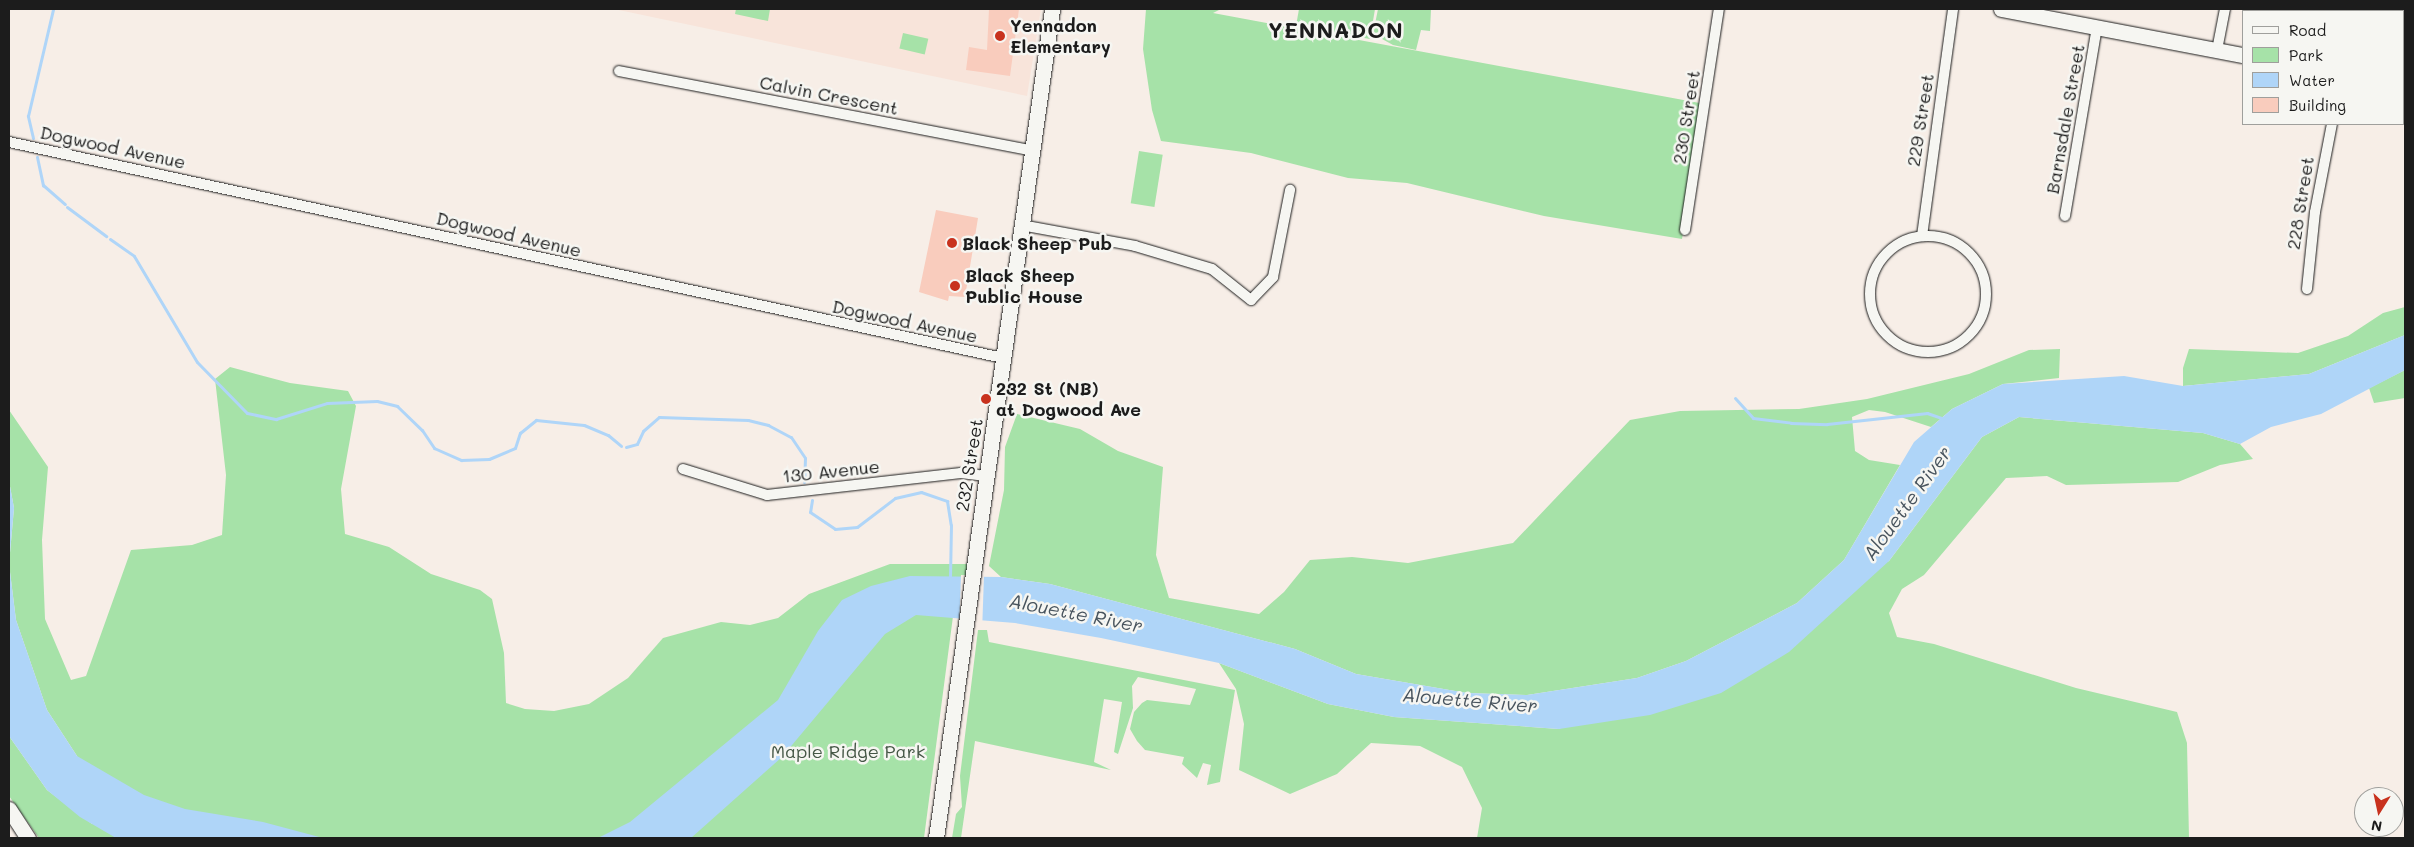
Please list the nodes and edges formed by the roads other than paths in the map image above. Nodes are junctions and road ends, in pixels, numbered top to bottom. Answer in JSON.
{"nodes":[{"id":1,"x":1052,"y":9,"type":"edge"},
{"id":2,"x":1719,"y":9,"type":"edge"},
{"id":3,"x":1953,"y":9,"type":"edge"},
{"id":4,"x":2001,"y":9,"type":"edge"},
{"id":5,"x":2225,"y":9,"type":"edge"},
{"id":6,"x":2097,"y":28,"type":"junction"},
{"id":7,"x":2217,"y":50,"type":"junction"},
{"id":8,"x":2242,"y":55,"type":"edge"},
{"id":9,"x":619,"y":71,"type":"dead end"},
{"id":10,"x":2332,"y":125,"type":"edge"},
{"id":11,"x":9,"y":142,"type":"edge"},
{"id":12,"x":1033,"y":151,"type":"junction"},
{"id":13,"x":1290,"y":190,"type":"dead end"},
{"id":14,"x":2065,"y":216,"type":"dead end"},
{"id":15,"x":1021,"y":225,"type":"junction"},
{"id":16,"x":1686,"y":230,"type":"dead end"},
{"id":17,"x":1922,"y":236,"type":"junction"},
{"id":18,"x":2307,"y":289,"type":"dead end"},
{"id":19,"x":1003,"y":358,"type":"junction"},
{"id":20,"x":683,"y":469,"type":"dead end"},
{"id":21,"x":986,"y":476,"type":"junction"},
{"id":22,"x":9,"y":809,"type":"edge"},
{"id":23,"x":28,"y":838,"type":"edge"},
{"id":24,"x":936,"y":838,"type":"edge"}],
"edges":[{"from":1,"to":12,"type":"main road","name":"232 Street"},
{"from":2,"to":16,"type":"street","name":"230 Street"},
{"from":3,"to":17,"type":"street","name":"229 Street"},
{"from":4,"to":6,"type":"main road"},
{"from":5,"to":7,"type":"street"},
{"from":6,"to":7,"type":"main road"},
{"from":6,"to":14,"type":"street","name":"Barnsdale Street"},
{"from":7,"to":8,"type":"main road"},
{"from":9,"to":12,"type":"street","name":"Calvin Crescent"},
{"from":10,"to":18,"type":"street","name":"228 Street"},
{"from":11,"to":19,"type":"street","name":"Dogwood Avenue"},
{"from":12,"to":15,"type":"main road","name":"232 Street"},
{"from":13,"to":15,"type":"street"},
{"from":15,"to":19,"type":"main road","name":"232 Street"},
{"from":17,"to":17,"type":"street"},
{"from":19,"to":21,"type":"main road","name":"232 Street"},
{"from":20,"to":21,"type":"street","name":"130 Avenue"},
{"from":21,"to":24,"type":"main road","name":"232 Street"},
{"from":22,"to":23,"type":"main road"}]}
